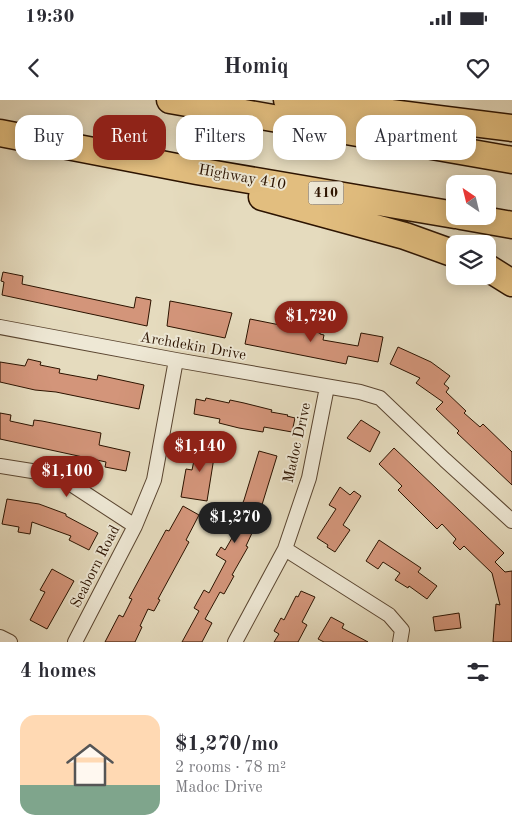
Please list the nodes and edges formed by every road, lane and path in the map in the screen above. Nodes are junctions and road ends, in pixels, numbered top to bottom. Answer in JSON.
{"nodes":[{"id":1,"x":170,"y":100,"type":"edge"},
{"id":2,"x":287,"y":100,"type":"edge"},
{"id":3,"x":512,"y":128,"type":"edge"},
{"id":4,"x":0,"y":133,"type":"edge"},
{"id":5,"x":512,"y":160,"type":"edge"},
{"id":6,"x":197,"y":171,"type":"junction"},
{"id":7,"x":446,"y":213,"type":"edge"},
{"id":8,"x":496,"y":222,"type":"edge"},
{"id":9,"x":512,"y":225,"type":"edge"},
{"id":10,"x":446,"y":251,"type":"edge"},
{"id":11,"x":496,"y":273,"type":"edge"},
{"id":12,"x":512,"y":283,"type":"edge"},
{"id":13,"x":0,"y":327,"type":"edge"},
{"id":14,"x":176,"y":360,"type":"junction"},
{"id":15,"x":327,"y":387,"type":"junction"},
{"id":16,"x":0,"y":466,"type":"edge"},
{"id":17,"x":512,"y":521,"type":"edge"},
{"id":18,"x":135,"y":526,"type":"junction"},
{"id":19,"x":285,"y":549,"type":"junction"},
{"id":20,"x":0,"y":637,"type":"edge"},
{"id":21,"x":10,"y":642,"type":"edge"},
{"id":22,"x":75,"y":642,"type":"edge"},
{"id":23,"x":235,"y":642,"type":"edge"},
{"id":24,"x":400,"y":642,"type":"edge"}],
"edges":[{"from":1,"to":5,"type":"highway"},
{"from":2,"to":3,"type":"highway"},
{"from":4,"to":6,"type":"highway","name":"Highway 410","number":"410"},
{"from":6,"to":7,"type":"highway","name":"Highway 410","number":"410"},
{"from":6,"to":10,"type":"highway"},
{"from":8,"to":9,"type":"highway"},
{"from":11,"to":12,"type":"highway"},
{"from":13,"to":14,"type":"street","name":"Archdekin Drive"},
{"from":14,"to":15,"type":"street","name":"Archdekin Drive"},
{"from":14,"to":18,"type":"street","name":"Seaborn Road"},
{"from":15,"to":17,"type":"street","name":"Archdekin Drive"},
{"from":15,"to":19,"type":"street","name":"Madoc Drive"},
{"from":16,"to":18,"type":"street"},
{"from":18,"to":22,"type":"street","name":"Seaborn Road"},
{"from":19,"to":23,"type":"street","name":"Madoc Drive"},
{"from":19,"to":24,"type":"street"},
{"from":20,"to":21,"type":"street"}]}
